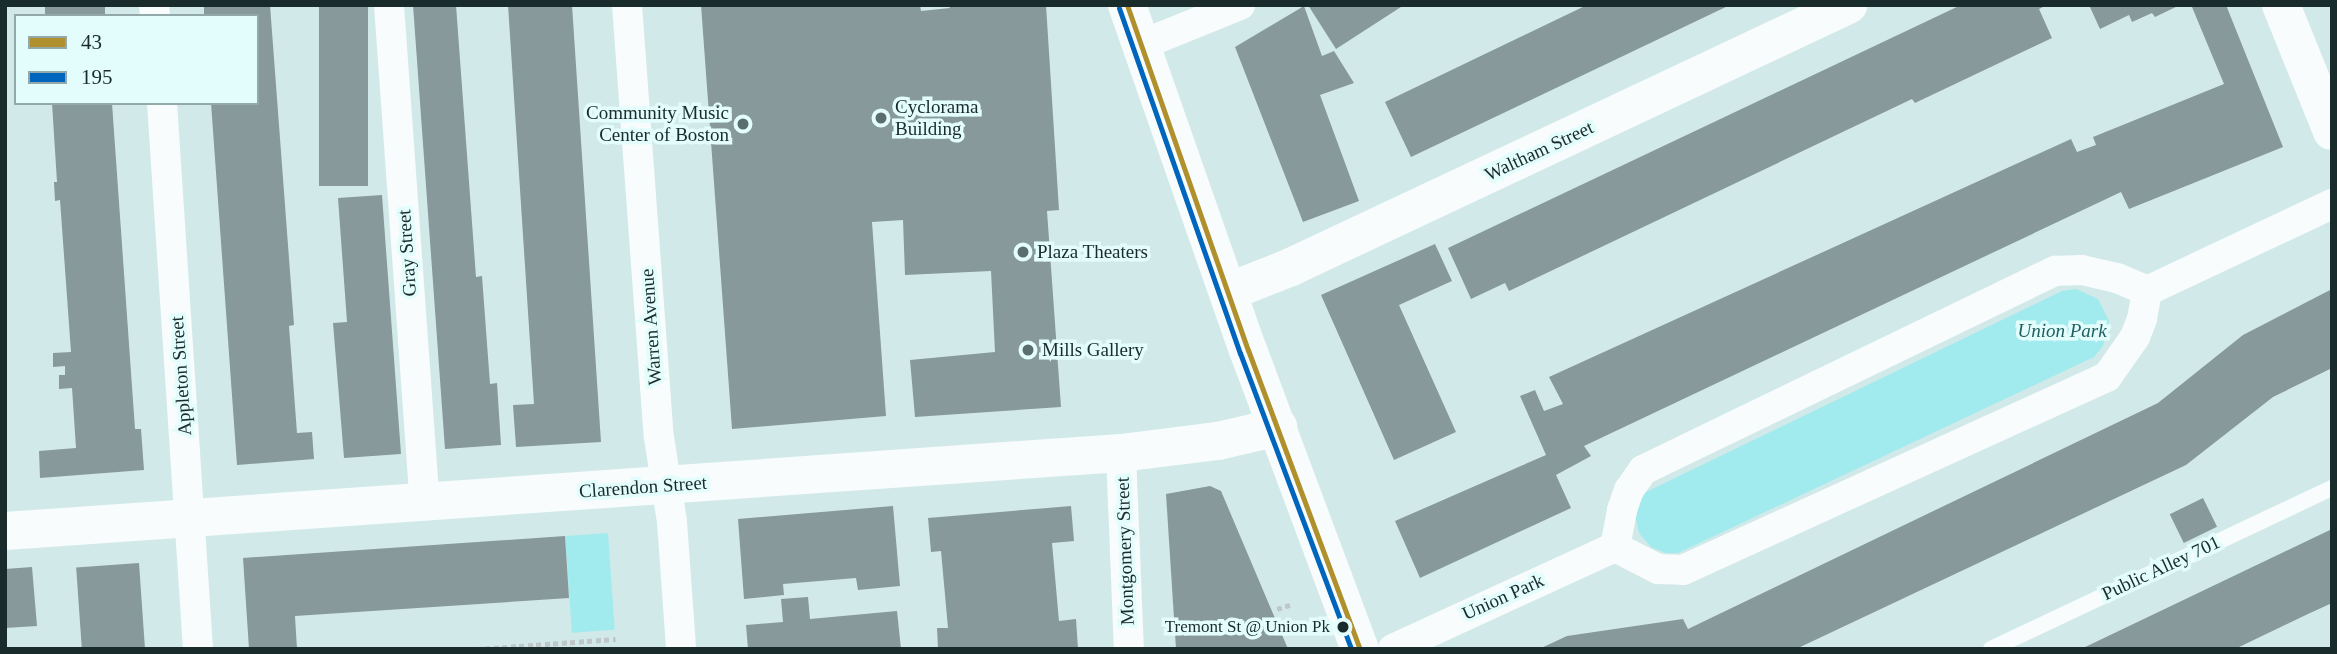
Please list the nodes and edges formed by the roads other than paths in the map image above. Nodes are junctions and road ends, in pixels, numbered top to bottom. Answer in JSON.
{"nodes":[{"id":1,"x":389,"y":5,"type":"edge"},
{"id":2,"x":627,"y":5,"type":"edge"},
{"id":3,"x":1127,"y":5,"type":"edge"},
{"id":4,"x":1240,"y":5,"type":"edge"},
{"id":5,"x":1847,"y":5,"type":"edge"},
{"id":6,"x":2281,"y":5,"type":"edge"},
{"id":7,"x":1141,"y":45,"type":"junction"},
{"id":8,"x":162,"y":105,"type":"edge"},
{"id":9,"x":2332,"y":131,"type":"edge"},
{"id":10,"x":2332,"y":204,"type":"edge"},
{"id":11,"x":2147,"y":291,"type":"junction"},
{"id":12,"x":1228,"y":292,"type":"junction"},
{"id":13,"x":1278,"y":427,"type":"junction"},
{"id":14,"x":1121,"y":453,"type":"junction"},
{"id":15,"x":666,"y":485,"type":"junction"},
{"id":16,"x":2332,"y":488,"type":"edge"},
{"id":17,"x":425,"y":502,"type":"junction"},
{"id":18,"x":191,"y":517,"type":"junction"},
{"id":19,"x":5,"y":531,"type":"edge"},
{"id":20,"x":1615,"y":547,"type":"junction"},
{"id":21,"x":198,"y":649,"type":"edge"},
{"id":22,"x":681,"y":649,"type":"edge"},
{"id":23,"x":1129,"y":649,"type":"edge"},
{"id":24,"x":1360,"y":649,"type":"edge"},
{"id":25,"x":1393,"y":649,"type":"edge"},
{"id":26,"x":1991,"y":649,"type":"edge"}],
"edges":[{"from":1,"to":17,"type":"street","name":"Gray Street"},
{"from":2,"to":15,"type":"street","name":"Warren Avenue"},
{"from":3,"to":7,"type":"main road"},
{"from":4,"to":7,"type":"street"},
{"from":5,"to":12,"type":"main road","name":"Waltham Street"},
{"from":6,"to":9,"type":"main road"},
{"from":7,"to":12,"type":"main road"},
{"from":8,"to":18,"type":"street","name":"Appleton Street"},
{"from":10,"to":11,"type":"street"},
{"from":11,"to":20,"type":"street"},
{"from":11,"to":20,"type":"street"},
{"from":12,"to":13,"type":"main road"},
{"from":13,"to":14,"type":"main road","name":"Clarendon Street"},
{"from":13,"to":24,"type":"main road"},
{"from":14,"to":15,"type":"main road","name":"Clarendon Street"},
{"from":14,"to":23,"type":"street","name":"Montgomery Street"},
{"from":15,"to":17,"type":"main road","name":"Clarendon Street"},
{"from":15,"to":22,"type":"street","name":"Warren Avenue"},
{"from":16,"to":26,"type":"lane","name":"Public Alley 701"},
{"from":17,"to":18,"type":"main road","name":"Clarendon Street"},
{"from":18,"to":19,"type":"main road","name":"Clarendon Street"},
{"from":18,"to":21,"type":"street","name":"Appleton Street"},
{"from":20,"to":25,"type":"street","name":"Union Park"}]}
